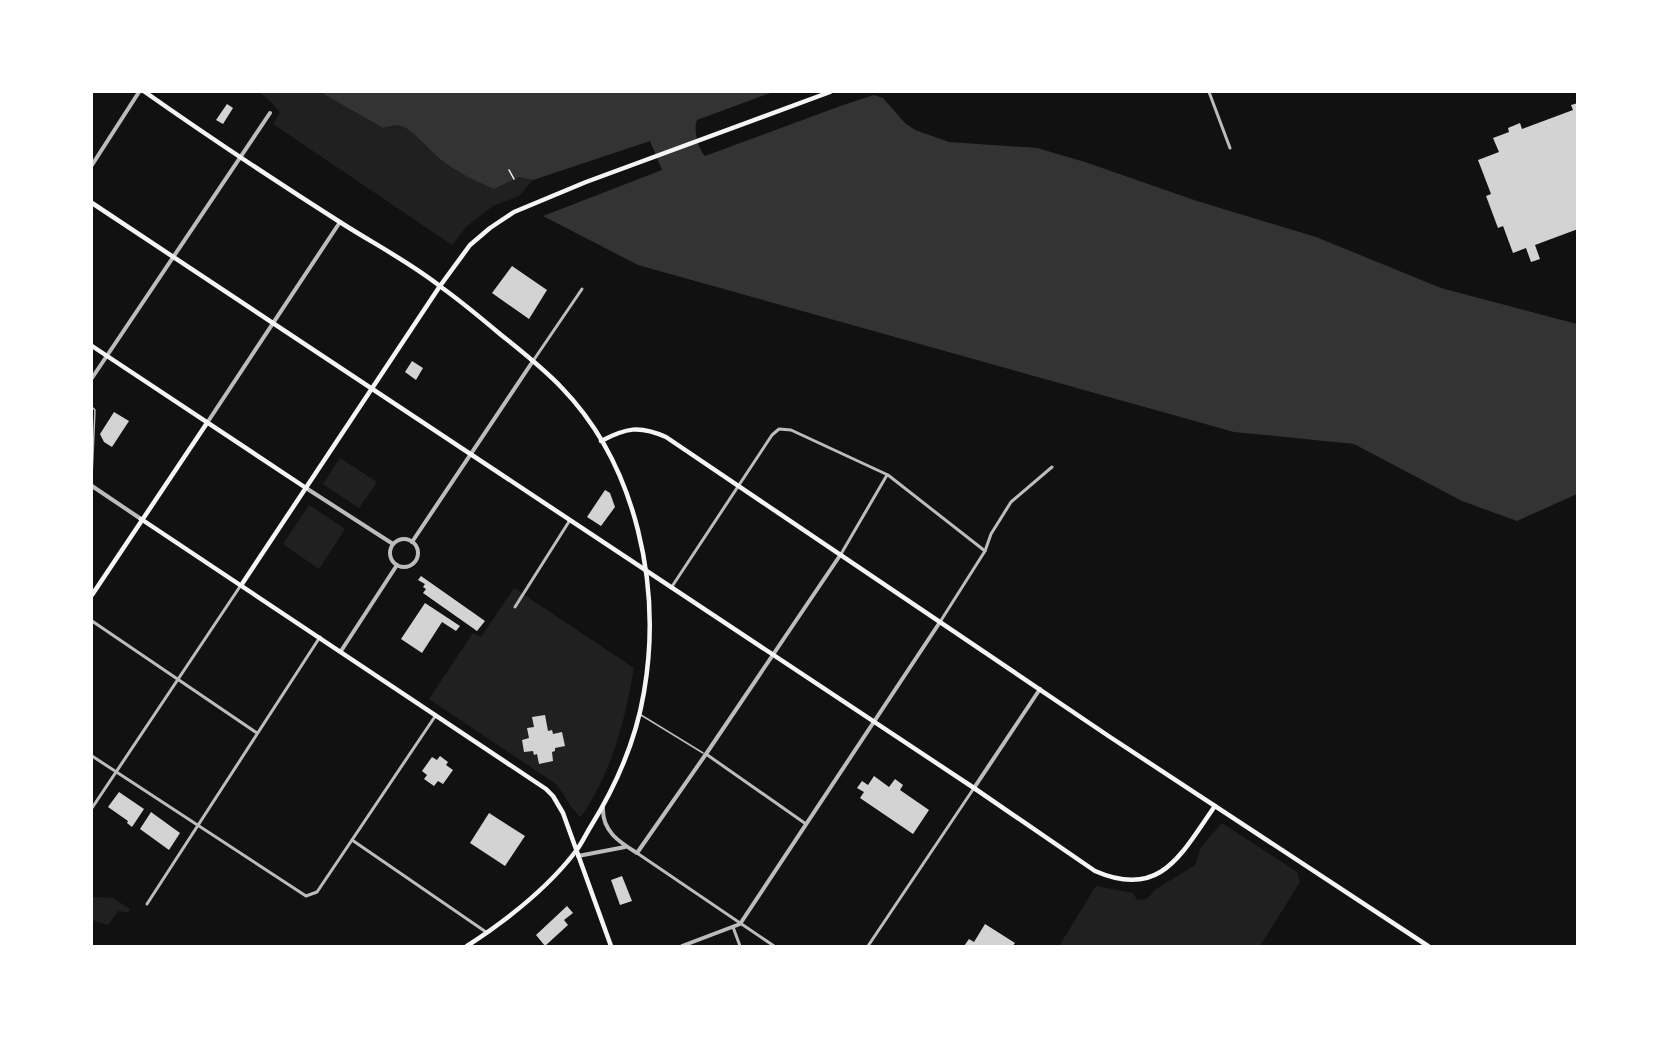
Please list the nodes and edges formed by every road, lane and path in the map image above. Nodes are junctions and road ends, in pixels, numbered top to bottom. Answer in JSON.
{"nodes":[{"id":1,"x":139,"y":92,"type":"edge"},
{"id":2,"x":145,"y":92,"type":"edge"},
{"id":3,"x":830,"y":92,"type":"edge"},
{"id":4,"x":1209,"y":92,"type":"edge"},
{"id":5,"x":270,"y":113,"type":"dead end"},
{"id":6,"x":1230,"y":148,"type":"dead end"},
{"id":7,"x":241,"y":156,"type":"junction"},
{"id":8,"x":92,"y":165,"type":"edge"},
{"id":9,"x":509,"y":170,"type":"dead end"},
{"id":10,"x":514,"y":179,"type":"dead end"},
{"id":11,"x":92,"y":203,"type":"edge"},
{"id":12,"x":340,"y":222,"type":"junction"},
{"id":13,"x":173,"y":256,"type":"junction"},
{"id":14,"x":440,"y":286,"type":"junction"},
{"id":15,"x":582,"y":289,"type":"dead end"},
{"id":16,"x":273,"y":322,"type":"junction"},
{"id":17,"x":92,"y":346,"type":"edge"},
{"id":18,"x":106,"y":356,"type":"junction"},
{"id":19,"x":533,"y":361,"type":"junction"},
{"id":20,"x":92,"y":378,"type":"edge"},
{"id":21,"x":372,"y":389,"type":"junction"},
{"id":22,"x":92,"y":406,"type":"edge"},
{"id":23,"x":207,"y":423,"type":"junction"},
{"id":24,"x":601,"y":441,"type":"junction"},
{"id":25,"x":471,"y":455,"type":"junction"},
{"id":26,"x":1052,"y":467,"type":"dead end"},
{"id":27,"x":888,"y":475,"type":"junction"},
{"id":28,"x":92,"y":477,"type":"edge"},
{"id":29,"x":92,"y":486,"type":"edge"},
{"id":30,"x":738,"y":487,"type":"junction"},
{"id":31,"x":306,"y":488,"type":"junction"},
{"id":32,"x":141,"y":519,"type":"junction"},
{"id":33,"x":570,"y":520,"type":"junction"},
{"id":34,"x":412,"y":542,"type":"junction"},
{"id":35,"x":393,"y":544,"type":"junction"},
{"id":36,"x":985,"y":551,"type":"junction"},
{"id":37,"x":841,"y":554,"type":"junction"},
{"id":38,"x":397,"y":565,"type":"junction"},
{"id":39,"x":646,"y":571,"type":"junction"},
{"id":40,"x":242,"y":584,"type":"junction"},
{"id":41,"x":671,"y":588,"type":"junction"},
{"id":42,"x":92,"y":595,"type":"edge"},
{"id":43,"x":515,"y":607,"type":"dead end"},
{"id":44,"x":92,"y":621,"type":"edge"},
{"id":45,"x":940,"y":622,"type":"junction"},
{"id":46,"x":320,"y":637,"type":"junction"},
{"id":47,"x":341,"y":651,"type":"junction"},
{"id":48,"x":773,"y":655,"type":"junction"},
{"id":49,"x":178,"y":680,"type":"junction"},
{"id":50,"x":1041,"y":688,"type":"junction"},
{"id":51,"x":436,"y":715,"type":"junction"},
{"id":52,"x":640,"y":715,"type":"junction"},
{"id":53,"x":874,"y":723,"type":"junction"},
{"id":54,"x":256,"y":733,"type":"junction"},
{"id":55,"x":706,"y":754,"type":"junction"},
{"id":56,"x":92,"y":756,"type":"edge"},
{"id":57,"x":116,"y":772,"type":"junction"},
{"id":58,"x":974,"y":788,"type":"junction"},
{"id":59,"x":604,"y":805,"type":"junction"},
{"id":60,"x":1215,"y":806,"type":"junction"},
{"id":61,"x":92,"y":808,"type":"edge"},
{"id":62,"x":806,"y":824,"type":"junction"},
{"id":63,"x":197,"y":825,"type":"junction"},
{"id":64,"x":352,"y":840,"type":"junction"},
{"id":65,"x":626,"y":846,"type":"junction"},
{"id":66,"x":637,"y":853,"type":"junction"},
{"id":67,"x":577,"y":854,"type":"junction"},
{"id":68,"x":147,"y":904,"type":"dead end"},
{"id":69,"x":740,"y":924,"type":"junction"},
{"id":70,"x":733,"y":927,"type":"junction"},
{"id":71,"x":488,"y":933,"type":"junction"},
{"id":72,"x":467,"y":946,"type":"edge"},
{"id":73,"x":611,"y":946,"type":"edge"},
{"id":74,"x":682,"y":946,"type":"edge"},
{"id":75,"x":740,"y":946,"type":"edge"},
{"id":76,"x":774,"y":946,"type":"edge"},
{"id":77,"x":868,"y":946,"type":"edge"},
{"id":78,"x":1428,"y":946,"type":"edge"}],
"edges":[{"from":1,"to":8,"type":"street"},
{"from":2,"to":7,"type":"main road"},
{"from":3,"to":14,"type":"main road"},
{"from":4,"to":6,"type":"street"},
{"from":5,"to":7,"type":"street"},
{"from":7,"to":12,"type":"main road"},
{"from":7,"to":13,"type":"street"},
{"from":9,"to":10,"type":"path"},
{"from":11,"to":13,"type":"main road"},
{"from":12,"to":14,"type":"main road"},
{"from":12,"to":16,"type":"street"},
{"from":13,"to":16,"type":"main road"},
{"from":13,"to":18,"type":"street"},
{"from":14,"to":19,"type":"main road"},
{"from":14,"to":21,"type":"main road"},
{"from":15,"to":19,"type":"street"},
{"from":16,"to":21,"type":"main road"},
{"from":16,"to":23,"type":"street"},
{"from":17,"to":18,"type":"main road"},
{"from":18,"to":20,"type":"street"},
{"from":18,"to":23,"type":"main road"},
{"from":19,"to":24,"type":"main road"},
{"from":19,"to":25,"type":"street"},
{"from":21,"to":25,"type":"main road"},
{"from":21,"to":31,"type":"main road"},
{"from":22,"to":28,"type":"lane"},
{"from":23,"to":31,"type":"main road"},
{"from":23,"to":32,"type":"main road"},
{"from":24,"to":30,"type":"main road"},
{"from":24,"to":39,"type":"main road"},
{"from":25,"to":33,"type":"main road"},
{"from":25,"to":34,"type":"street"},
{"from":26,"to":36,"type":"street"},
{"from":27,"to":30,"type":"street"},
{"from":27,"to":36,"type":"street"},
{"from":27,"to":37,"type":"street"},
{"from":29,"to":32,"type":"street"},
{"from":30,"to":37,"type":"main road"},
{"from":30,"to":41,"type":"street"},
{"from":31,"to":35,"type":"street"},
{"from":31,"to":40,"type":"main road"},
{"from":32,"to":40,"type":"main road"},
{"from":32,"to":42,"type":"main road"},
{"from":33,"to":39,"type":"main road"},
{"from":33,"to":43,"type":"street"},
{"from":34,"to":35,"type":"street"},
{"from":34,"to":38,"type":"street"},
{"from":35,"to":38,"type":"street"},
{"from":36,"to":45,"type":"street"},
{"from":37,"to":45,"type":"main road"},
{"from":37,"to":48,"type":"street"},
{"from":38,"to":47,"type":"street"},
{"from":39,"to":41,"type":"main road"},
{"from":39,"to":52,"type":"main road"},
{"from":40,"to":46,"type":"main road"},
{"from":40,"to":49,"type":"street"},
{"from":41,"to":48,"type":"main road"},
{"from":44,"to":49,"type":"street"},
{"from":45,"to":50,"type":"main road"},
{"from":45,"to":53,"type":"street"},
{"from":46,"to":47,"type":"main road"},
{"from":46,"to":54,"type":"street"},
{"from":47,"to":51,"type":"main road"},
{"from":48,"to":53,"type":"main road"},
{"from":48,"to":55,"type":"street"},
{"from":49,"to":54,"type":"street"},
{"from":49,"to":57,"type":"street"},
{"from":50,"to":58,"type":"street"},
{"from":50,"to":60,"type":"main road"},
{"from":51,"to":64,"type":"street"},
{"from":51,"to":67,"type":"main road"},
{"from":52,"to":55,"type":"lane"},
{"from":52,"to":59,"type":"main road"},
{"from":53,"to":58,"type":"main road"},
{"from":53,"to":62,"type":"street"},
{"from":54,"to":63,"type":"street"},
{"from":55,"to":62,"type":"street"},
{"from":55,"to":66,"type":"street"},
{"from":56,"to":57,"type":"street"},
{"from":57,"to":61,"type":"street"},
{"from":57,"to":63,"type":"street"},
{"from":58,"to":60,"type":"main road"},
{"from":58,"to":77,"type":"street"},
{"from":59,"to":65,"type":"street"},
{"from":59,"to":67,"type":"main road"},
{"from":60,"to":78,"type":"main road"},
{"from":62,"to":69,"type":"street"},
{"from":63,"to":64,"type":"street"},
{"from":63,"to":68,"type":"street"},
{"from":64,"to":71,"type":"street"},
{"from":65,"to":66,"type":"street"},
{"from":65,"to":67,"type":"street"},
{"from":66,"to":69,"type":"street"},
{"from":67,"to":71,"type":"main road"},
{"from":67,"to":73,"type":"main road"},
{"from":69,"to":70,"type":"street"},
{"from":69,"to":76,"type":"street"},
{"from":70,"to":74,"type":"street"},
{"from":70,"to":75,"type":"street"},
{"from":71,"to":72,"type":"main road"}]}
